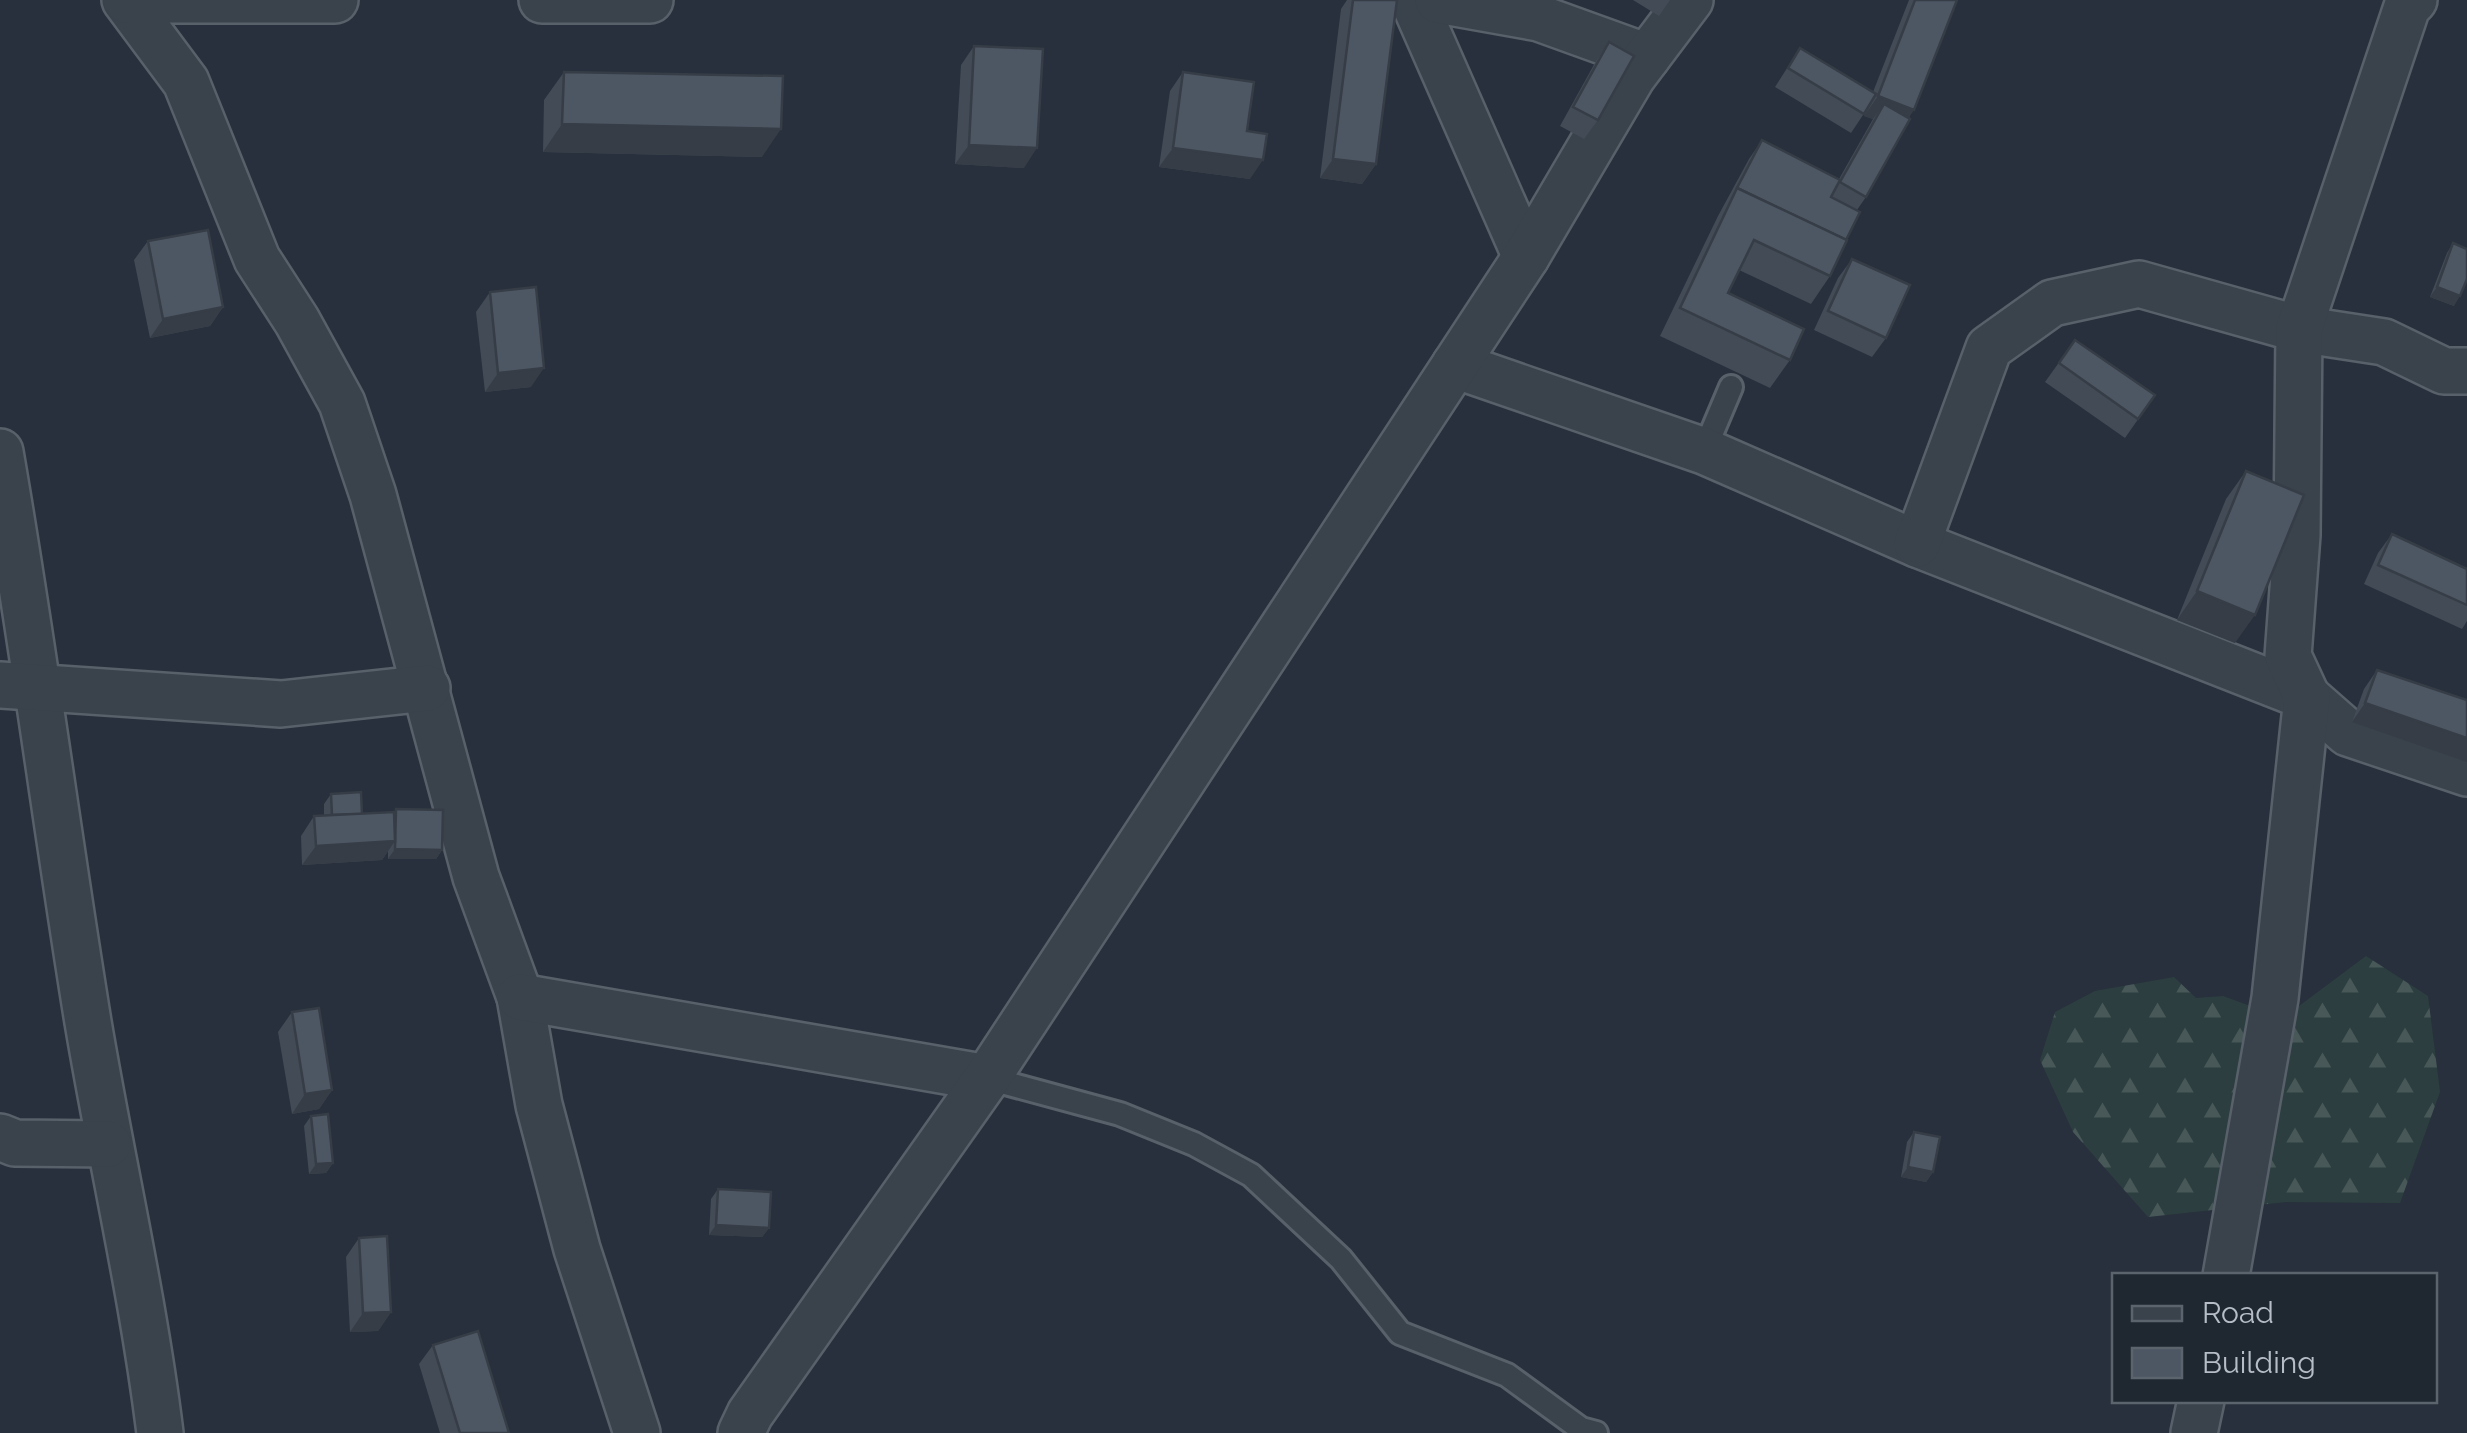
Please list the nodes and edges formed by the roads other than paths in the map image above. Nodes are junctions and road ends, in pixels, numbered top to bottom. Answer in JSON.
{"nodes":[{"id":1,"x":126,"y":0,"type":"edge"},
{"id":2,"x":335,"y":0,"type":"edge"},
{"id":3,"x":542,"y":0,"type":"edge"},
{"id":4,"x":650,"y":0,"type":"edge"},
{"id":5,"x":1413,"y":0,"type":"edge"},
{"id":6,"x":1438,"y":0,"type":"edge"},
{"id":7,"x":1690,"y":0,"type":"edge"},
{"id":8,"x":2414,"y":0,"type":"edge"},
{"id":9,"x":1539,"y":9,"type":"edge"},
{"id":10,"x":1647,"y":57,"type":"junction"},
{"id":11,"x":1526,"y":257,"type":"junction"},
{"id":12,"x":2299,"y":329,"type":"junction"},
{"id":13,"x":1455,"y":365,"type":"junction"},
{"id":14,"x":2467,"y":372,"type":"edge"},
{"id":15,"x":1731,"y":387,"type":"dead end"},
{"id":16,"x":1704,"y":451,"type":"junction"},
{"id":17,"x":0,"y":452,"type":"edge"},
{"id":18,"x":1916,"y":544,"type":"junction"},
{"id":19,"x":20,"y":688,"type":"edge"},
{"id":20,"x":427,"y":688,"type":"junction"},
{"id":21,"x":2307,"y":697,"type":"junction"},
{"id":22,"x":2467,"y":773,"type":"edge"},
{"id":23,"x":520,"y":997,"type":"junction"},
{"id":24,"x":987,"y":1078,"type":"junction"},
{"id":25,"x":0,"y":1138,"type":"edge"},
{"id":26,"x":108,"y":1144,"type":"junction"},
{"id":27,"x":2227,"y":1273,"type":"edge"},
{"id":28,"x":2199,"y":1403,"type":"edge"},
{"id":29,"x":160,"y":1433,"type":"edge"},
{"id":30,"x":637,"y":1433,"type":"edge"},
{"id":31,"x":741,"y":1433,"type":"edge"},
{"id":32,"x":1596,"y":1433,"type":"edge"},
{"id":33,"x":2194,"y":1433,"type":"edge"}],
"edges":[{"from":1,"to":2,"type":"street"},
{"from":1,"to":20,"type":"street"},
{"from":3,"to":4,"type":"street"},
{"from":5,"to":11,"type":"street"},
{"from":6,"to":9,"type":"street"},
{"from":7,"to":10,"type":"street"},
{"from":8,"to":12,"type":"street"},
{"from":9,"to":10,"type":"street"},
{"from":10,"to":11,"type":"street"},
{"from":11,"to":13,"type":"street"},
{"from":12,"to":14,"type":"street"},
{"from":12,"to":18,"type":"street"},
{"from":12,"to":21,"type":"street"},
{"from":13,"to":16,"type":"street"},
{"from":13,"to":24,"type":"street"},
{"from":15,"to":16,"type":"lane"},
{"from":16,"to":18,"type":"street"},
{"from":17,"to":19,"type":"street"},
{"from":18,"to":21,"type":"street"},
{"from":19,"to":20,"type":"street"},
{"from":19,"to":26,"type":"street"},
{"from":20,"to":23,"type":"street"},
{"from":21,"to":22,"type":"street"},
{"from":21,"to":27,"type":"street"},
{"from":23,"to":24,"type":"street"},
{"from":23,"to":30,"type":"street"},
{"from":24,"to":31,"type":"street"},
{"from":24,"to":32,"type":"lane"},
{"from":25,"to":26,"type":"street"},
{"from":26,"to":29,"type":"street"},
{"from":28,"to":33,"type":"street"}]}
